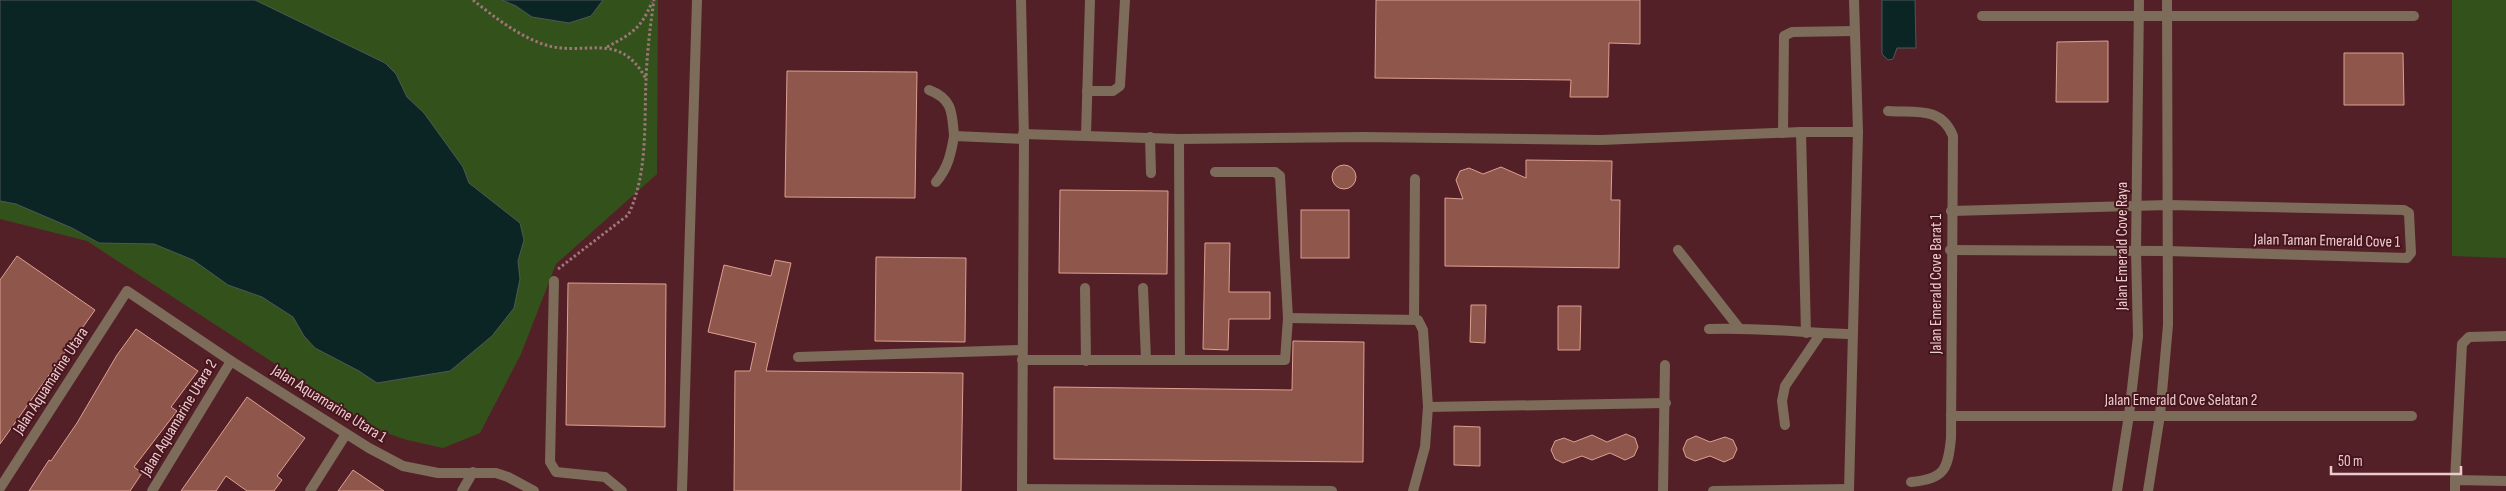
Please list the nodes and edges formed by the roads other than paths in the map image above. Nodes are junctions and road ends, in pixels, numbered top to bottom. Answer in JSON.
{"nodes":[{"id":1,"x":697,"y":0,"type":"edge"},
{"id":2,"x":1021,"y":0,"type":"edge"},
{"id":3,"x":1090,"y":0,"type":"edge"},
{"id":4,"x":1125,"y":0,"type":"edge"},
{"id":5,"x":1854,"y":0,"type":"edge"},
{"id":6,"x":2139,"y":0,"type":"edge"},
{"id":7,"x":2167,"y":0,"type":"edge"},
{"id":8,"x":1982,"y":16,"type":"dead end"},
{"id":9,"x":2414,"y":16,"type":"dead end"},
{"id":10,"x":2139,"y":17,"type":"junction"},
{"id":11,"x":2167,"y":17,"type":"junction"},
{"id":12,"x":1854,"y":31,"type":"junction"},
{"id":13,"x":929,"y":90,"type":"dead end"},
{"id":14,"x":1087,"y":91,"type":"junction"},
{"id":15,"x":1888,"y":111,"type":"dead end"},
{"id":16,"x":1801,"y":132,"type":"junction"},
{"id":17,"x":1858,"y":132,"type":"junction"},
{"id":18,"x":1784,"y":133,"type":"junction"},
{"id":19,"x":1086,"y":135,"type":"junction"},
{"id":20,"x":954,"y":136,"type":"junction"},
{"id":21,"x":1024,"y":136,"type":"junction"},
{"id":22,"x":1150,"y":137,"type":"junction"},
{"id":23,"x":1179,"y":139,"type":"junction"},
{"id":24,"x":1151,"y":172,"type":"dead end"},
{"id":25,"x":1215,"y":172,"type":"dead end"},
{"id":26,"x":1415,"y":179,"type":"dead end"},
{"id":27,"x":936,"y":182,"type":"dead end"},
{"id":28,"x":2168,"y":205,"type":"junction"},
{"id":29,"x":2136,"y":206,"type":"junction"},
{"id":30,"x":1951,"y":211,"type":"junction"},
{"id":31,"x":1678,"y":250,"type":"dead end"},
{"id":32,"x":1950,"y":250,"type":"junction"},
{"id":33,"x":2136,"y":251,"type":"junction"},
{"id":34,"x":2166,"y":251,"type":"junction"},
{"id":35,"x":554,"y":281,"type":"road end"},
{"id":36,"x":1085,"y":288,"type":"dead end"},
{"id":37,"x":1143,"y":288,"type":"dead end"},
{"id":38,"x":127,"y":291,"type":"joint"},
{"id":39,"x":1288,"y":318,"type":"junction"},
{"id":40,"x":1414,"y":320,"type":"junction"},
{"id":41,"x":1738,"y":328,"type":"junction"},
{"id":42,"x":1710,"y":329,"type":"dead end"},
{"id":43,"x":1806,"y":333,"type":"junction"},
{"id":44,"x":1821,"y":333,"type":"junction"},
{"id":45,"x":1852,"y":334,"type":"junction"},
{"id":46,"x":2506,"y":336,"type":"edge"},
{"id":47,"x":1022,"y":355,"type":"junction"},
{"id":48,"x":798,"y":357,"type":"dead end"},
{"id":49,"x":1146,"y":359,"type":"junction"},
{"id":50,"x":1180,"y":360,"type":"junction"},
{"id":51,"x":231,"y":361,"type":"junction"},
{"id":52,"x":1086,"y":361,"type":"junction"},
{"id":53,"x":1665,"y":365,"type":"dead end"},
{"id":54,"x":1666,"y":403,"type":"junction"},
{"id":55,"x":1428,"y":407,"type":"junction"},
{"id":56,"x":2129,"y":415,"type":"junction"},
{"id":57,"x":1951,"y":416,"type":"junction"},
{"id":58,"x":2160,"y":416,"type":"junction"},
{"id":59,"x":2412,"y":416,"type":"dead end"},
{"id":60,"x":1785,"y":425,"type":"dead end"},
{"id":61,"x":346,"y":434,"type":"junction"},
{"id":62,"x":473,"y":472,"type":"junction"},
{"id":63,"x":2506,"y":480,"type":"edge"},
{"id":64,"x":1911,"y":482,"type":"dead end"},
{"id":65,"x":2455,"y":486,"type":"edge"},
{"id":66,"x":0,"y":488,"type":"edge"},
{"id":67,"x":1022,"y":490,"type":"edge"},
{"id":68,"x":1849,"y":490,"type":"edge"},
{"id":69,"x":152,"y":491,"type":"edge"},
{"id":70,"x":310,"y":491,"type":"edge"},
{"id":71,"x":462,"y":491,"type":"edge"},
{"id":72,"x":534,"y":491,"type":"edge"},
{"id":73,"x":622,"y":491,"type":"edge"},
{"id":74,"x":682,"y":491,"type":"edge"},
{"id":75,"x":1332,"y":491,"type":"edge"},
{"id":76,"x":1413,"y":491,"type":"edge"},
{"id":77,"x":1663,"y":491,"type":"edge"},
{"id":78,"x":1713,"y":491,"type":"edge"},
{"id":79,"x":2117,"y":491,"type":"edge"},
{"id":80,"x":2148,"y":491,"type":"edge"}],
"edges":[{"from":1,"to":74,"type":"street"},
{"from":2,"to":21,"type":"street"},
{"from":3,"to":14,"type":"street"},
{"from":4,"to":14,"type":"street"},
{"from":5,"to":12,"type":"street"},
{"from":6,"to":10,"type":"street","name":"Jalan Emerald Cove Raya"},
{"from":7,"to":11,"type":"street"},
{"from":8,"to":10,"type":"street"},
{"from":9,"to":11,"type":"street"},
{"from":10,"to":11,"type":"street"},
{"from":10,"to":29,"type":"street","name":"Jalan Emerald Cove Raya"},
{"from":11,"to":28,"type":"street"},
{"from":12,"to":17,"type":"street"},
{"from":12,"to":18,"type":"street"},
{"from":13,"to":20,"type":"street"},
{"from":14,"to":19,"type":"street"},
{"from":15,"to":30,"type":"street","name":"Jalan Emerald Cove Barat 1"},
{"from":16,"to":17,"type":"street"},
{"from":16,"to":18,"type":"street"},
{"from":16,"to":43,"type":"street"},
{"from":17,"to":45,"type":"street"},
{"from":18,"to":23,"type":"street"},
{"from":19,"to":21,"type":"street"},
{"from":19,"to":22,"type":"street"},
{"from":20,"to":21,"type":"street"},
{"from":20,"to":27,"type":"street"},
{"from":21,"to":47,"type":"street"},
{"from":22,"to":23,"type":"street"},
{"from":22,"to":24,"type":"street"},
{"from":23,"to":50,"type":"street"},
{"from":25,"to":39,"type":"street"},
{"from":26,"to":40,"type":"street"},
{"from":28,"to":29,"type":"street","name":"Jalan Taman Emerald Cove 1"},
{"from":28,"to":34,"type":"street"},
{"from":28,"to":34,"type":"street","name":"Jalan Taman Emerald Cove 1"},
{"from":29,"to":30,"type":"street","name":"Jalan Taman Emerald Cove 1"},
{"from":29,"to":33,"type":"street","name":"Jalan Emerald Cove Raya"},
{"from":30,"to":32,"type":"street","name":"Jalan Emerald Cove Barat 1"},
{"from":31,"to":41,"type":"street"},
{"from":32,"to":33,"type":"street","name":"Jalan Taman Emerald Cove 1"},
{"from":32,"to":57,"type":"street","name":"Jalan Emerald Cove Barat 1"},
{"from":33,"to":34,"type":"street","name":"Jalan Taman Emerald Cove 1"},
{"from":33,"to":56,"type":"street","name":"Jalan Emerald Cove Raya"},
{"from":34,"to":58,"type":"street"},
{"from":35,"to":73,"type":"street"},
{"from":36,"to":52,"type":"street"},
{"from":37,"to":49,"type":"street"},
{"from":38,"to":51,"type":"street","name":"Jalan Aquamarine Utara 1"},
{"from":38,"to":66,"type":"street","name":"Jalan Aquamarine Utara"},
{"from":39,"to":40,"type":"street"},
{"from":39,"to":50,"type":"street"},
{"from":40,"to":55,"type":"street"},
{"from":41,"to":42,"type":"street"},
{"from":41,"to":43,"type":"street"},
{"from":43,"to":44,"type":"street"},
{"from":44,"to":45,"type":"street"},
{"from":44,"to":60,"type":"street"},
{"from":45,"to":68,"type":"street"},
{"from":46,"to":65,"type":"street"},
{"from":47,"to":48,"type":"street"},
{"from":47,"to":52,"type":"street"},
{"from":47,"to":67,"type":"street"},
{"from":49,"to":50,"type":"street"},
{"from":49,"to":52,"type":"street"},
{"from":51,"to":61,"type":"street","name":"Jalan Aquamarine Utara 1"},
{"from":51,"to":69,"type":"street","name":"Jalan Aquamarine Utara 2"},
{"from":53,"to":54,"type":"street"},
{"from":54,"to":55,"type":"street"},
{"from":54,"to":77,"type":"street"},
{"from":55,"to":76,"type":"street"},
{"from":56,"to":57,"type":"street","name":"Jalan Emerald Cove Selatan 2"},
{"from":56,"to":58,"type":"street","name":"Jalan Emerald Cove Selatan 2"},
{"from":56,"to":79,"type":"street","name":"Jalan Emerald Cove Raya"},
{"from":57,"to":64,"type":"street","name":"Jalan Emerald Cove Barat 1"},
{"from":58,"to":59,"type":"street","name":"Jalan Emerald Cove Selatan 2"},
{"from":58,"to":80,"type":"street"},
{"from":61,"to":62,"type":"street","name":"Jalan Aquamarine Utara 1"},
{"from":61,"to":70,"type":"street"},
{"from":62,"to":71,"type":"street"},
{"from":62,"to":72,"type":"street","name":"Jalan Aquamarine Utara 1"},
{"from":63,"to":65,"type":"street"},
{"from":67,"to":75,"type":"street"},
{"from":68,"to":78,"type":"street"}]}
